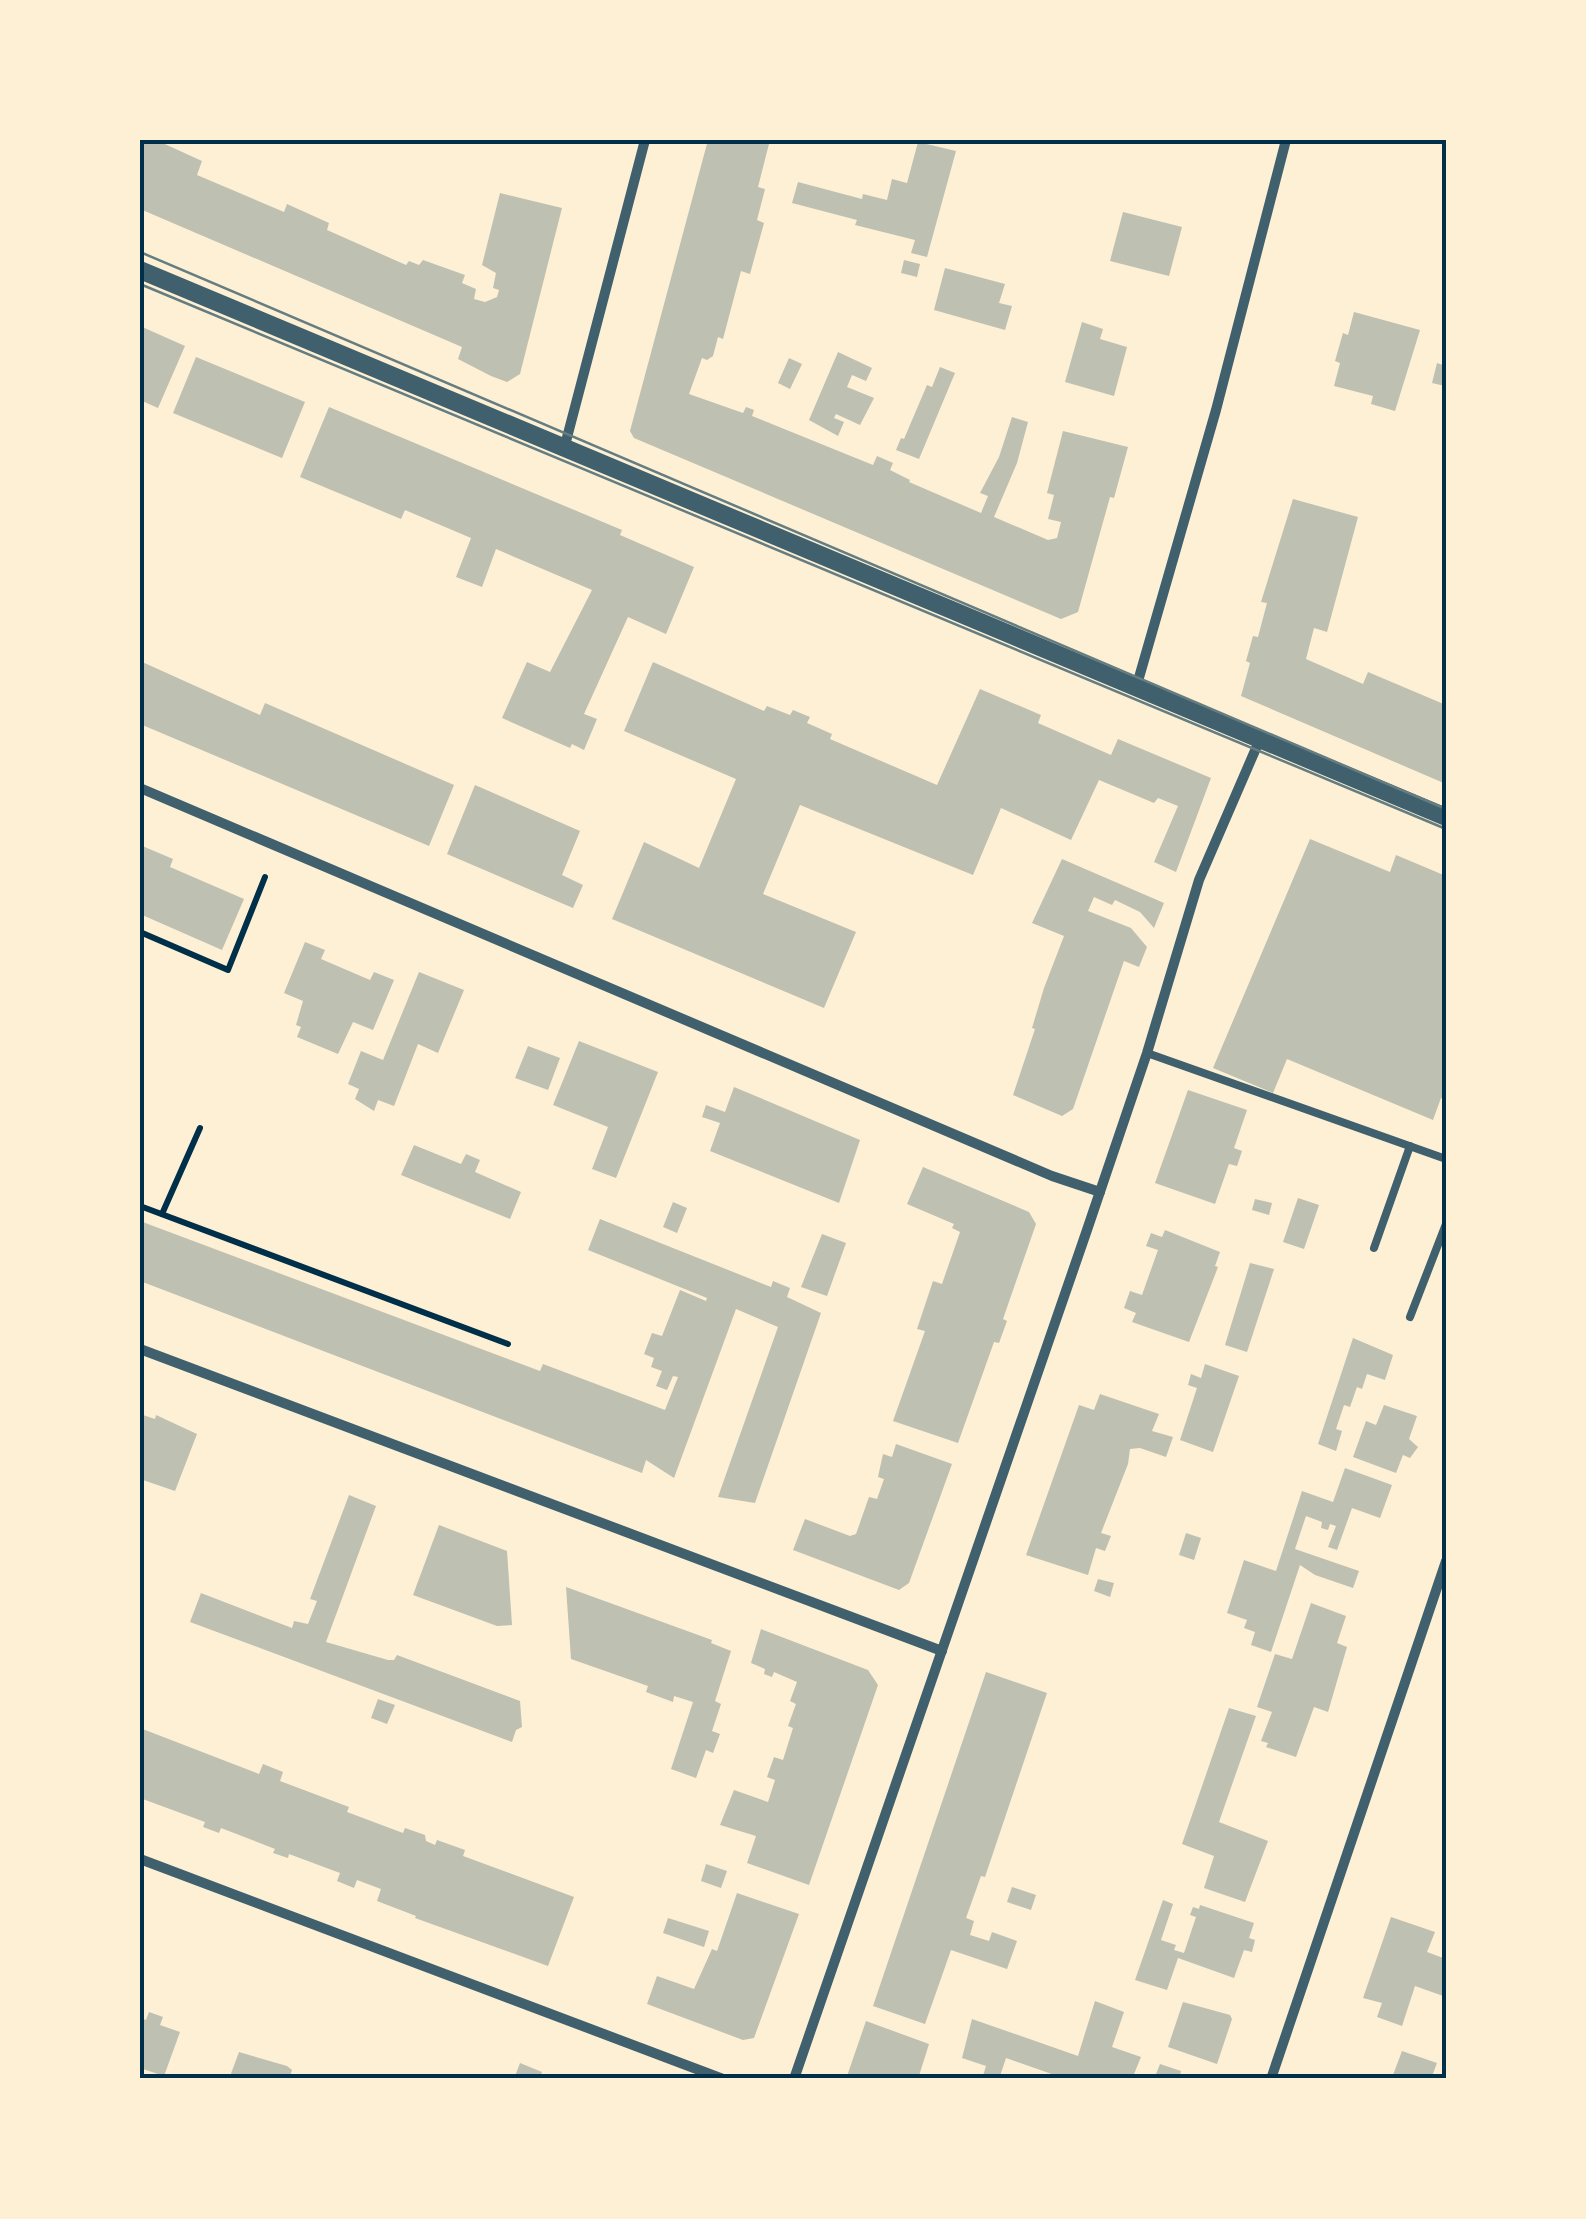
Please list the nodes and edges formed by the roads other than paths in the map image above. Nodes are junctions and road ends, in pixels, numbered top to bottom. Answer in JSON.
{"nodes":[{"id":1,"x":645,"y":140,"type":"edge"},
{"id":2,"x":1286,"y":140,"type":"edge"},
{"id":3,"x":140,"y":270,"type":"edge"},
{"id":4,"x":564,"y":450,"type":"junction"},
{"id":5,"x":1136,"y":689,"type":"junction"},
{"id":6,"x":1260,"y":739,"type":"junction"},
{"id":7,"x":140,"y":788,"type":"edge"},
{"id":8,"x":1446,"y":817,"type":"edge"},
{"id":9,"x":1146,"y":1053,"type":"junction"},
{"id":10,"x":1410,"y":1146,"type":"junction"},
{"id":11,"x":1446,"y":1159,"type":"edge"},
{"id":12,"x":1100,"y":1192,"type":"junction"},
{"id":13,"x":1446,"y":1224,"type":"edge"},
{"id":14,"x":1374,"y":1248,"type":"dead end"},
{"id":15,"x":1410,"y":1317,"type":"dead end"},
{"id":16,"x":140,"y":1349,"type":"edge"},
{"id":17,"x":1446,"y":1560,"type":"edge"},
{"id":18,"x":942,"y":1651,"type":"junction"},
{"id":19,"x":140,"y":1859,"type":"edge"},
{"id":20,"x":723,"y":2079,"type":"edge"},
{"id":21,"x":794,"y":2079,"type":"edge"},
{"id":22,"x":1270,"y":2079,"type":"edge"}],
"edges":[{"from":1,"to":4,"type":"street"},
{"from":2,"to":5,"type":"street"},
{"from":3,"to":4,"type":"street"},
{"from":4,"to":5,"type":"street"},
{"from":5,"to":6,"type":"street"},
{"from":6,"to":8,"type":"street"},
{"from":6,"to":9,"type":"street"},
{"from":7,"to":12,"type":"street"},
{"from":9,"to":10,"type":"lane"},
{"from":9,"to":12,"type":"street"},
{"from":10,"to":11,"type":"lane"},
{"from":10,"to":14,"type":"lane"},
{"from":12,"to":18,"type":"street"},
{"from":13,"to":15,"type":"lane"},
{"from":16,"to":18,"type":"street"},
{"from":17,"to":22,"type":"street"},
{"from":18,"to":21,"type":"street"},
{"from":19,"to":20,"type":"street"}]}
